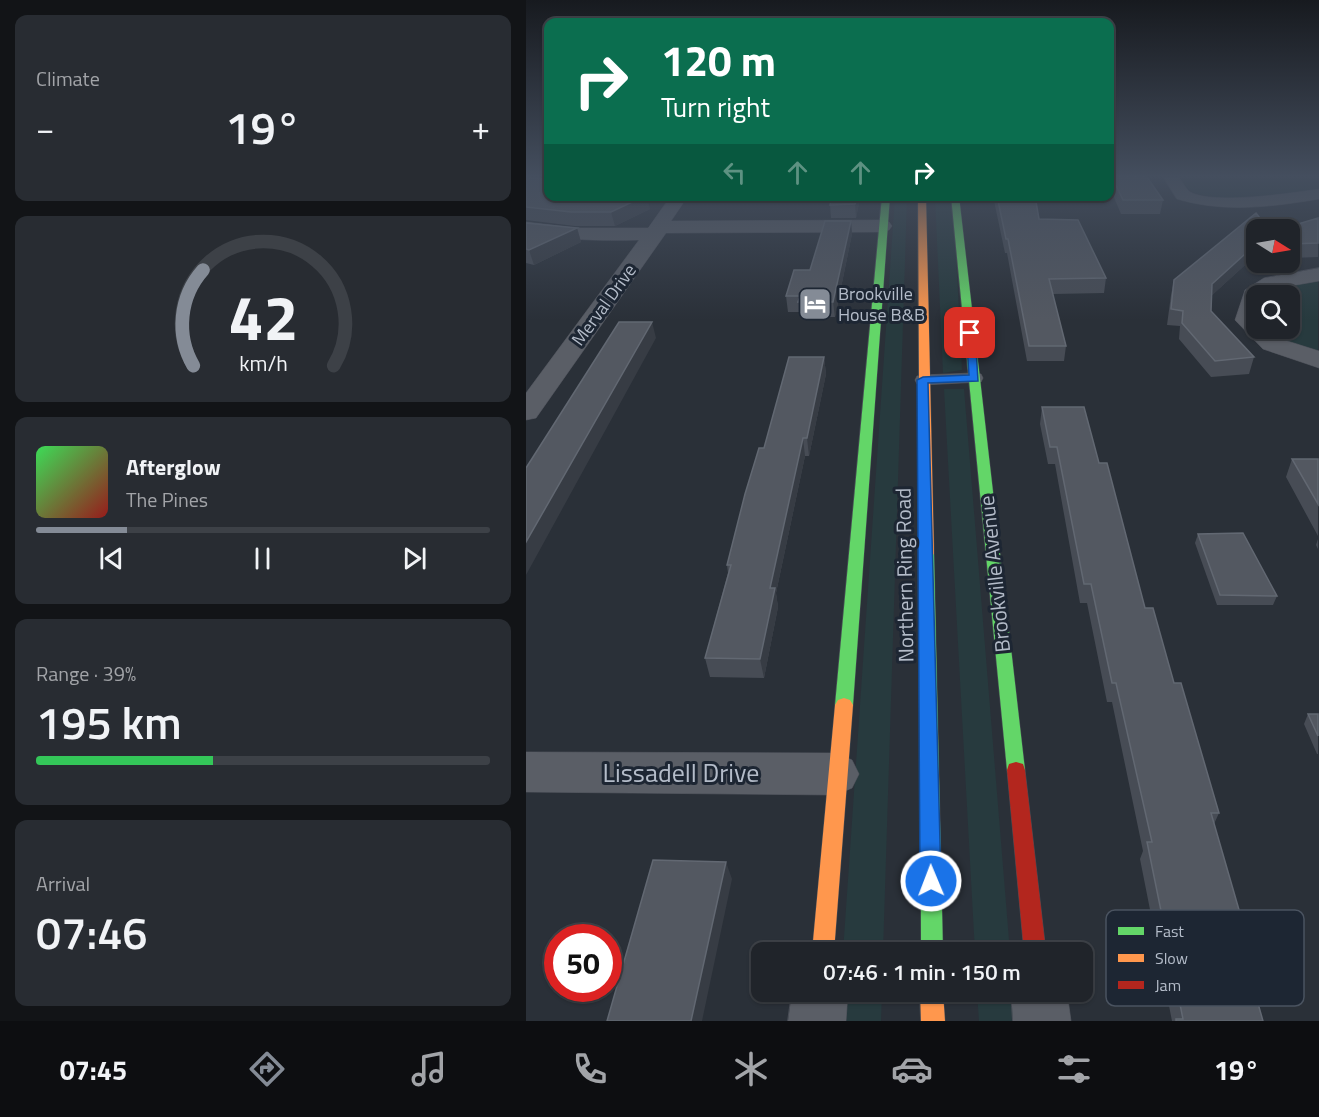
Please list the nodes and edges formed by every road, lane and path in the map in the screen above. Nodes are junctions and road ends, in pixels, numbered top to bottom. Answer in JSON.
{"nodes":[{"id":1,"x":661,"y":225,"type":"edge"},
{"id":2,"x":922,"y":225,"type":"edge"},
{"id":3,"x":958,"y":225,"type":"edge"},
{"id":4,"x":883,"y":226,"type":"joint"},
{"id":5,"x":526,"y":228,"type":"edge"},
{"id":6,"x":658,"y":230,"type":"junction"},
{"id":7,"x":1318,"y":274,"type":"edge"},
{"id":8,"x":1318,"y":360,"type":"edge"},
{"id":9,"x":974,"y":378,"type":"junction"},
{"id":10,"x":923,"y":380,"type":"junction"},
{"id":11,"x":530,"y":400,"type":"edge"},
{"id":12,"x":526,"y":772,"type":"edge"},
{"id":13,"x":836,"y":774,"type":"junction"},
{"id":14,"x":824,"y":942,"type":"edge"},
{"id":15,"x":932,"y":942,"type":"edge"},
{"id":16,"x":1033,"y":942,"type":"edge"},
{"id":17,"x":819,"y":1002,"type":"edge"},
{"id":18,"x":932,"y":1002,"type":"edge"},
{"id":19,"x":1040,"y":1002,"type":"edge"},
{"id":20,"x":817,"y":1021,"type":"edge"},
{"id":21,"x":933,"y":1021,"type":"edge"},
{"id":22,"x":1042,"y":1021,"type":"edge"}],
"edges":[{"from":1,"to":6,"type":"street","name":"Merval Drive"},
{"from":2,"to":10,"type":"street","name":"Northern Ring Road"},
{"from":3,"to":9,"type":"street","name":"Brookville Avenue"},
{"from":4,"to":6,"type":"street"},
{"from":4,"to":13,"type":"street"},
{"from":5,"to":6,"type":"street"},
{"from":6,"to":11,"type":"street","name":"Merval Drive"},
{"from":7,"to":8,"type":"street"},
{"from":9,"to":10,"type":"lane"},
{"from":9,"to":16,"type":"street","name":"Brookville Avenue"},
{"from":10,"to":15,"type":"street","name":"Northern Ring Road"},
{"from":12,"to":13,"type":"street","name":"Lissadell Drive"},
{"from":13,"to":14,"type":"street"},
{"from":17,"to":20,"type":"street"},
{"from":18,"to":21,"type":"street"},
{"from":19,"to":22,"type":"street"}]}
